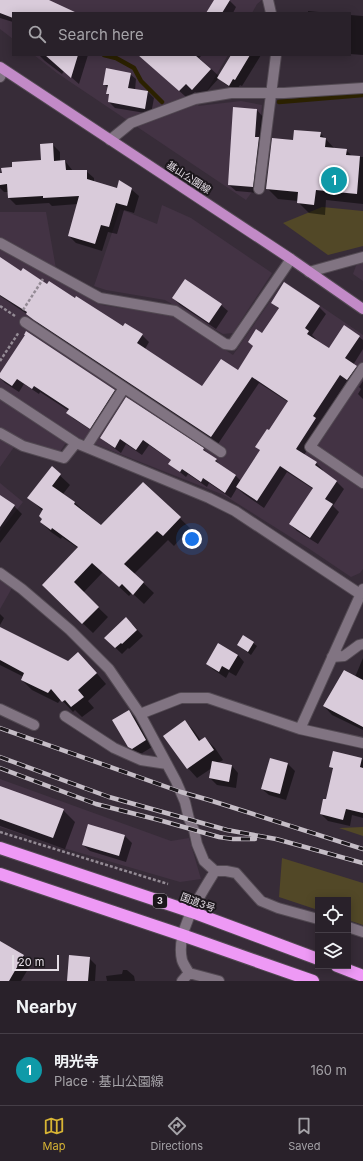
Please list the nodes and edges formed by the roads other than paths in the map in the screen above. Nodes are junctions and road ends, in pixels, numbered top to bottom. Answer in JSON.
{"nodes":[{"id":1,"x":268,"y":0,"type":"edge"},
{"id":2,"x":271,"y":12,"type":"edge"},
{"id":3,"x":276,"y":56,"type":"edge"},
{"id":4,"x":1,"y":71,"type":"edge"},
{"id":5,"x":363,"y":88,"type":"edge"},
{"id":6,"x":271,"y":93,"type":"junction"},
{"id":7,"x":110,"y":140,"type":"junction"},
{"id":8,"x":259,"y":189,"type":"dead end"},
{"id":9,"x":0,"y":243,"type":"edge"},
{"id":10,"x":363,"y":257,"type":"edge"},
{"id":11,"x":291,"y":259,"type":"junction"},
{"id":12,"x":309,"y":272,"type":"junction"},
{"id":13,"x":363,"y":310,"type":"edge"},
{"id":14,"x":21,"y":320,"type":"road end"},
{"id":15,"x":363,"y":368,"type":"edge"},
{"id":16,"x":124,"y":388,"type":"junction"},
{"id":17,"x":0,"y":392,"type":"edge"},
{"id":18,"x":0,"y":433,"type":"edge"},
{"id":19,"x":76,"y":443,"type":"junction"},
{"id":20,"x":86,"y":447,"type":"junction"},
{"id":21,"x":220,"y":452,"type":"dead end"},
{"id":22,"x":363,"y":483,"type":"edge"},
{"id":23,"x":0,"y":573,"type":"edge"},
{"id":24,"x":362,"y":591,"type":"edge"},
{"id":25,"x":363,"y":644,"type":"edge"},
{"id":26,"x":332,"y":657,"type":"junction"},
{"id":27,"x":0,"y":709,"type":"edge"},
{"id":28,"x":140,"y":714,"type":"junction"},
{"id":29,"x":65,"y":716,"type":"dead end"},
{"id":30,"x":34,"y":725,"type":"dead end"},
{"id":31,"x":300,"y":729,"type":"junction"},
{"id":32,"x":363,"y":743,"type":"edge"},
{"id":33,"x":167,"y":764,"type":"junction"},
{"id":34,"x":0,"y":848,"type":"edge"},
{"id":35,"x":214,"y":871,"type":"junction"},
{"id":36,"x":0,"y":874,"type":"edge"},
{"id":37,"x":192,"y":912,"type":"junction"},
{"id":38,"x":315,"y":918,"type":"edge"},
{"id":39,"x":351,"y":929,"type":"edge"},
{"id":40,"x":363,"y":932,"type":"edge"},
{"id":41,"x":182,"y":935,"type":"junction"},
{"id":42,"x":315,"y":958,"type":"edge"},
{"id":43,"x":345,"y":969,"type":"edge"},
{"id":44,"x":363,"y":976,"type":"edge"},
{"id":45,"x":186,"y":977,"type":"edge"},
{"id":46,"x":219,"y":981,"type":"edge"},
{"id":47,"x":313,"y":981,"type":"edge"}],
"edges":[{"from":1,"to":2,"type":"street"},
{"from":3,"to":6,"type":"street"},
{"from":4,"to":7,"type":"main road","name":"基山公園線"},
{"from":5,"to":6,"type":"street"},
{"from":6,"to":7,"type":"street"},
{"from":6,"to":8,"type":"street"},
{"from":7,"to":11,"type":"main road","name":"基山公園線"},
{"from":9,"to":11,"type":"street"},
{"from":10,"to":12,"type":"street"},
{"from":11,"to":12,"type":"main road","name":"基山公園線"},
{"from":12,"to":13,"type":"main road","name":"基山公園線"},
{"from":14,"to":16,"type":"street"},
{"from":15,"to":22,"type":"street"},
{"from":16,"to":20,"type":"street"},
{"from":16,"to":21,"type":"street"},
{"from":17,"to":19,"type":"street"},
{"from":18,"to":19,"type":"street"},
{"from":19,"to":20,"type":"street"},
{"from":20,"to":24,"type":"street"},
{"from":23,"to":28,"type":"street"},
{"from":24,"to":26,"type":"street"},
{"from":25,"to":26,"type":"street"},
{"from":26,"to":31,"type":"street"},
{"from":27,"to":30,"type":"street"},
{"from":28,"to":31,"type":"street"},
{"from":28,"to":33,"type":"street"},
{"from":29,"to":33,"type":"street"},
{"from":31,"to":32,"type":"street"},
{"from":33,"to":35,"type":"street"},
{"from":34,"to":37,"type":"highway","name":"国道3号","number":"3"},
{"from":35,"to":37,"type":"street"},
{"from":35,"to":38,"type":"street"},
{"from":36,"to":41,"type":"highway"},
{"from":37,"to":41,"type":"street"},
{"from":37,"to":42,"type":"highway","name":"国道3号","number":"3"},
{"from":39,"to":40,"type":"street"},
{"from":41,"to":45,"type":"street"},
{"from":41,"to":47,"type":"highway"},
{"from":43,"to":44,"type":"highway"},
{"from":45,"to":46,"type":"street"}]}
